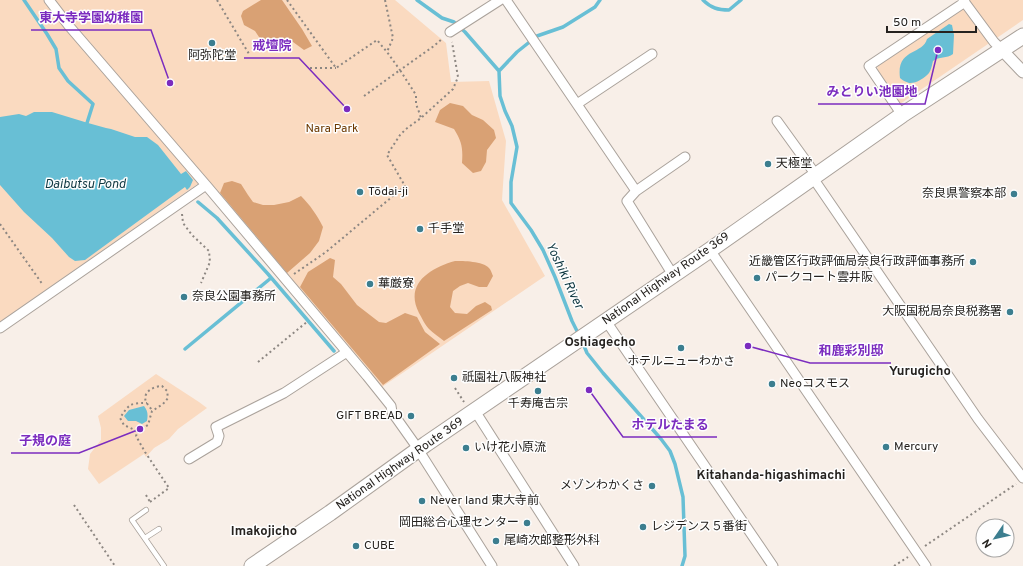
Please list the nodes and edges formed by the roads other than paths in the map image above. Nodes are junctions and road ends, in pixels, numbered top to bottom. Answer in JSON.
{"nodes":[{"id":1,"x":49,"y":0,"type":"edge"},
{"id":2,"x":500,"y":0,"type":"edge"},
{"id":3,"x":506,"y":0,"type":"edge"},
{"id":4,"x":964,"y":1,"type":"edge"},
{"id":5,"x":457,"y":28,"type":"road end"},
{"id":6,"x":1023,"y":36,"type":"edge"},
{"id":7,"x":1002,"y":50,"type":"junction"},
{"id":8,"x":652,"y":54,"type":"dead end"},
{"id":9,"x":1023,"y":72,"type":"edge"},
{"id":10,"x":577,"y":104,"type":"junction"},
{"id":11,"x":902,"y":115,"type":"junction"},
{"id":12,"x":777,"y":121,"type":"dead end"},
{"id":13,"x":685,"y":157,"type":"dead end"},
{"id":14,"x":814,"y":176,"type":"junction"},
{"id":15,"x":206,"y":185,"type":"junction"},
{"id":16,"x":636,"y":191,"type":"junction"},
{"id":17,"x":710,"y":250,"type":"junction"},
{"id":18,"x":673,"y":275,"type":"junction"},
{"id":19,"x":606,"y":321,"type":"junction"},
{"id":20,"x":0,"y":328,"type":"edge"},
{"id":21,"x":347,"y":352,"type":"junction"},
{"id":22,"x":473,"y":412,"type":"junction"},
{"id":23,"x":418,"y":450,"type":"junction"},
{"id":24,"x":189,"y":459,"type":"dead end"},
{"id":25,"x":1020,"y":481,"type":"edge"},
{"id":26,"x":146,"y":510,"type":"dead end"},
{"id":27,"x":159,"y":529,"type":"dead end"},
{"id":28,"x":145,"y":538,"type":"junction"},
{"id":29,"x":164,"y":566,"type":"edge"},
{"id":30,"x":252,"y":566,"type":"edge"},
{"id":31,"x":492,"y":566,"type":"edge"},
{"id":32,"x":574,"y":566,"type":"edge"},
{"id":33,"x":773,"y":566,"type":"edge"},
{"id":34,"x":926,"y":566,"type":"edge"}],
"edges":[{"from":1,"to":15,"type":"street"},
{"from":2,"to":5,"type":"street"},
{"from":3,"to":10,"type":"street"},
{"from":4,"to":7,"type":"street"},
{"from":4,"to":11,"type":"street"},
{"from":6,"to":7,"type":"highway","name":"National Highway Route 369"},
{"from":7,"to":9,"type":"street"},
{"from":7,"to":11,"type":"highway","name":"National Highway Route 369"},
{"from":8,"to":10,"type":"street"},
{"from":10,"to":16,"type":"street"},
{"from":11,"to":14,"type":"highway","name":"National Highway Route 369"},
{"from":12,"to":14,"type":"street"},
{"from":13,"to":16,"type":"street"},
{"from":14,"to":17,"type":"highway","name":"National Highway Route 369"},
{"from":14,"to":25,"type":"street"},
{"from":15,"to":20,"type":"street"},
{"from":15,"to":21,"type":"street"},
{"from":16,"to":18,"type":"street"},
{"from":17,"to":18,"type":"highway","name":"National Highway Route 369"},
{"from":17,"to":34,"type":"street"},
{"from":18,"to":19,"type":"highway","name":"National Highway Route 369"},
{"from":19,"to":22,"type":"highway","name":"National Highway Route 369"},
{"from":19,"to":33,"type":"street"},
{"from":21,"to":23,"type":"street"},
{"from":21,"to":24,"type":"street"},
{"from":22,"to":23,"type":"highway","name":"National Highway Route 369"},
{"from":22,"to":32,"type":"street"},
{"from":23,"to":30,"type":"highway","name":"National Highway Route 369"},
{"from":23,"to":31,"type":"street"},
{"from":26,"to":28,"type":"lane"},
{"from":27,"to":28,"type":"lane"},
{"from":28,"to":29,"type":"lane"}]}
